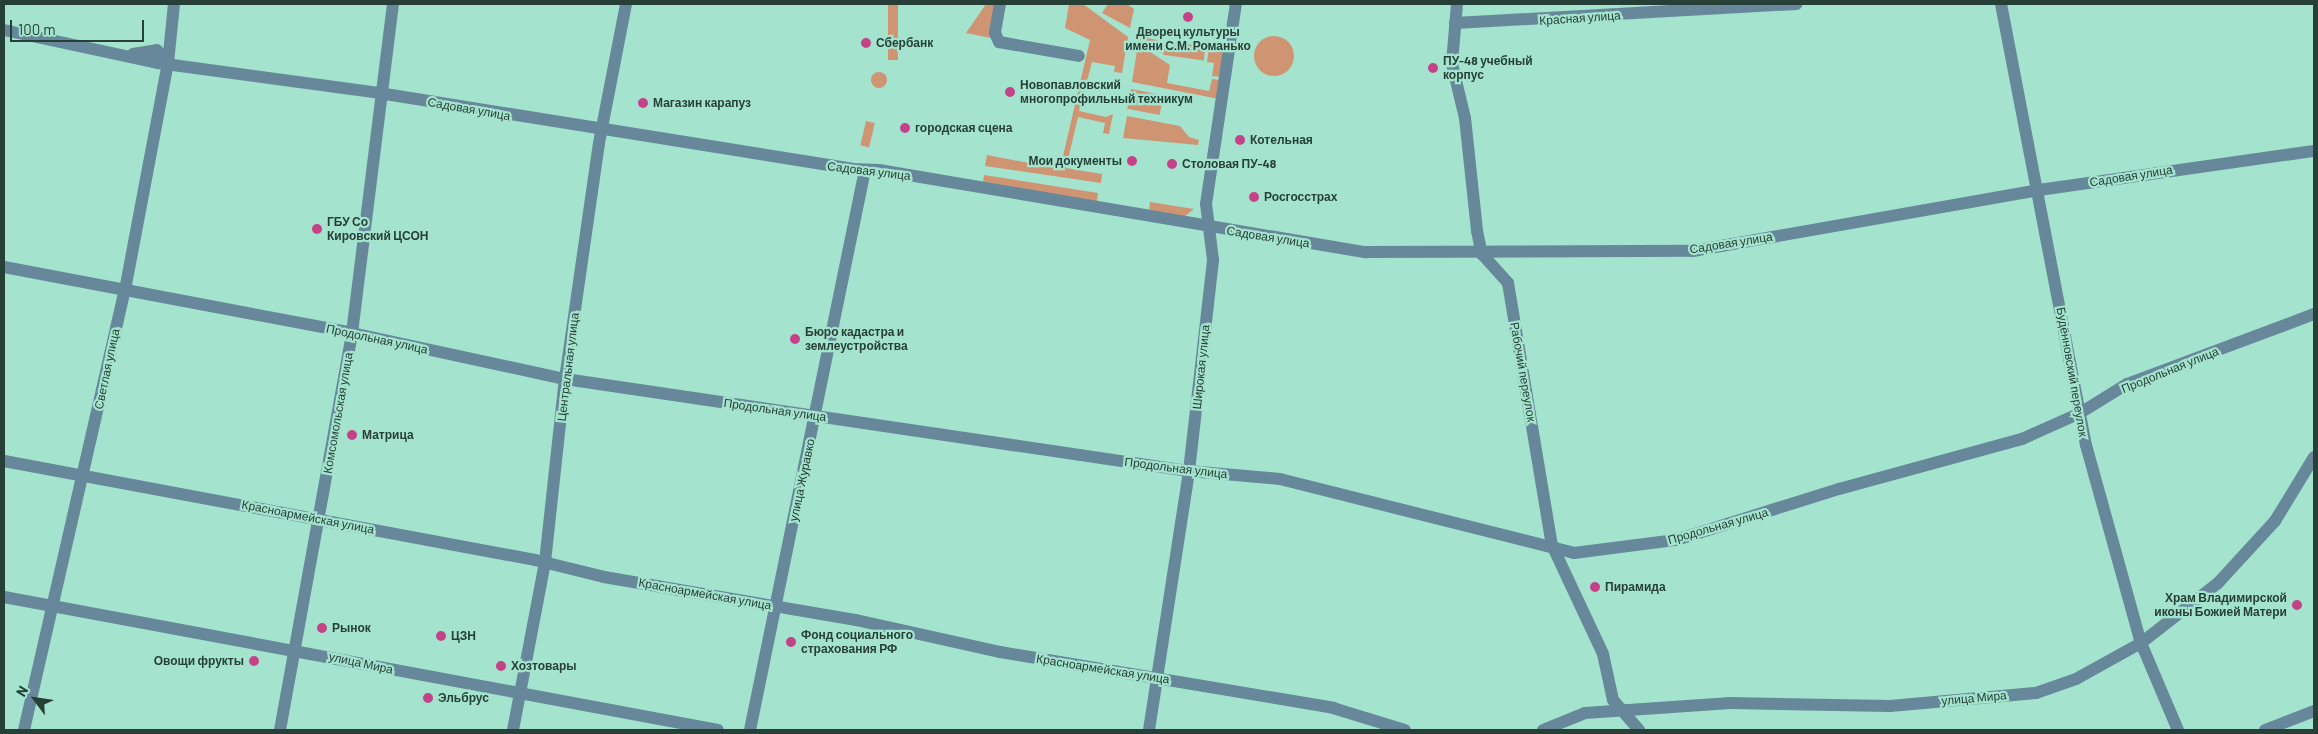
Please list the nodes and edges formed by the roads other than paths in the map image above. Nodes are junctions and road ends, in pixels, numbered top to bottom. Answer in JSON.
{"nodes":[{"id":1,"x":174,"y":4,"type":"edge"},
{"id":2,"x":393,"y":4,"type":"edge"},
{"id":3,"x":626,"y":4,"type":"edge"},
{"id":4,"x":1000,"y":4,"type":"edge"},
{"id":5,"x":1236,"y":4,"type":"edge"},
{"id":6,"x":1461,"y":4,"type":"edge"},
{"id":7,"x":1796,"y":4,"type":"edge"},
{"id":8,"x":2001,"y":4,"type":"edge"},
{"id":9,"x":1455,"y":23,"type":"junction"},
{"id":10,"x":4,"y":30,"type":"edge"},
{"id":11,"x":1079,"y":56,"type":"dead end"},
{"id":12,"x":168,"y":63,"type":"junction"},
{"id":13,"x":379,"y":93,"type":"junction"},
{"id":14,"x":600,"y":132,"type":"junction"},
{"id":15,"x":2314,"y":151,"type":"edge"},
{"id":16,"x":865,"y":170,"type":"junction"},
{"id":17,"x":2039,"y":190,"type":"junction"},
{"id":18,"x":1205,"y":224,"type":"junction"},
{"id":19,"x":1482,"y":254,"type":"junction"},
{"id":20,"x":4,"y":268,"type":"edge"},
{"id":21,"x":125,"y":290,"type":"junction"},
{"id":22,"x":2314,"y":314,"type":"edge"},
{"id":23,"x":352,"y":333,"type":"junction"},
{"id":24,"x":565,"y":379,"type":"junction"},
{"id":25,"x":2080,"y":413,"type":"junction"},
{"id":26,"x":816,"y":416,"type":"junction"},
{"id":27,"x":2314,"y":457,"type":"edge"},
{"id":28,"x":4,"y":461,"type":"edge"},
{"id":29,"x":1189,"y":471,"type":"junction"},
{"id":30,"x":84,"y":476,"type":"junction"},
{"id":31,"x":319,"y":518,"type":"junction"},
{"id":32,"x":1552,"y":545,"type":"junction"},
{"id":33,"x":545,"y":562,"type":"junction"},
{"id":34,"x":4,"y":596,"type":"edge"},
{"id":35,"x":53,"y":604,"type":"junction"},
{"id":36,"x":775,"y":606,"type":"junction"},
{"id":37,"x":2141,"y":643,"type":"junction"},
{"id":38,"x":295,"y":649,"type":"junction"},
{"id":39,"x":1158,"y":679,"type":"junction"},
{"id":40,"x":520,"y":696,"type":"junction"},
{"id":41,"x":2314,"y":711,"type":"edge"},
{"id":42,"x":1623,"y":712,"type":"junction"},
{"id":43,"x":24,"y":730,"type":"edge"},
{"id":44,"x":280,"y":730,"type":"edge"},
{"id":45,"x":513,"y":730,"type":"edge"},
{"id":46,"x":718,"y":730,"type":"edge"},
{"id":47,"x":750,"y":730,"type":"edge"},
{"id":48,"x":1149,"y":730,"type":"edge"},
{"id":49,"x":1405,"y":730,"type":"edge"},
{"id":50,"x":1543,"y":730,"type":"edge"},
{"id":51,"x":1639,"y":730,"type":"edge"},
{"id":52,"x":2178,"y":730,"type":"edge"},
{"id":53,"x":2265,"y":730,"type":"edge"}],
"edges":[{"from":1,"to":12,"type":"street","name":"Светлая улица"},
{"from":2,"to":13,"type":"street","name":"Комсомольская улица"},
{"from":3,"to":14,"type":"street","name":"Центральная улица"},
{"from":4,"to":11,"type":"street"},
{"from":5,"to":18,"type":"street","name":"Широкая улица"},
{"from":6,"to":9,"type":"street"},
{"from":7,"to":9,"type":"street","name":"Красная улица"},
{"from":8,"to":17,"type":"street","name":"Будённовский переулок"},
{"from":9,"to":19,"type":"street"},
{"from":10,"to":12,"type":"street","name":"Садовая улица"},
{"from":12,"to":13,"type":"street","name":"Садовая улица"},
{"from":12,"to":21,"type":"street","name":"Светлая улица"},
{"from":13,"to":14,"type":"street","name":"Садовая улица"},
{"from":13,"to":23,"type":"street","name":"Комсомольская улица"},
{"from":14,"to":16,"type":"street","name":"Садовая улица"},
{"from":14,"to":24,"type":"street","name":"Центральная улица"},
{"from":15,"to":17,"type":"street","name":"Садовая улица"},
{"from":16,"to":18,"type":"street","name":"Садовая улица"},
{"from":16,"to":26,"type":"street","name":"улица Журавко"},
{"from":17,"to":19,"type":"street","name":"Садовая улица"},
{"from":17,"to":25,"type":"street","name":"Будённовский переулок"},
{"from":18,"to":19,"type":"street","name":"Садовая улица"},
{"from":18,"to":29,"type":"street","name":"Широкая улица"},
{"from":19,"to":32,"type":"street","name":"Рабочий переулок"},
{"from":20,"to":21,"type":"street","name":"Продольная улица"},
{"from":21,"to":23,"type":"street","name":"Продольная улица"},
{"from":21,"to":30,"type":"street","name":"Светлая улица"},
{"from":22,"to":25,"type":"street","name":"Продольная улица"},
{"from":23,"to":24,"type":"street","name":"Продольная улица"},
{"from":23,"to":31,"type":"street","name":"Комсомольская улица"},
{"from":24,"to":26,"type":"street","name":"Продольная улица"},
{"from":24,"to":33,"type":"street","name":"Центральная улица"},
{"from":25,"to":32,"type":"street","name":"Продольная улица"},
{"from":25,"to":37,"type":"street","name":"Будённовский переулок"},
{"from":26,"to":29,"type":"street","name":"Продольная улица"},
{"from":26,"to":36,"type":"street","name":"улица Журавко"},
{"from":27,"to":37,"type":"street","name":"улица Мира"},
{"from":28,"to":30,"type":"street","name":"Красноармейская улица"},
{"from":29,"to":32,"type":"street","name":"Продольная улица"},
{"from":29,"to":39,"type":"street","name":"Широкая улица"},
{"from":30,"to":31,"type":"street","name":"Красноармейская улица"},
{"from":30,"to":35,"type":"street","name":"Светлая улица"},
{"from":31,"to":33,"type":"street","name":"Красноармейская улица"},
{"from":31,"to":38,"type":"street","name":"Комсомольская улица"},
{"from":32,"to":42,"type":"street","name":"Рабочий переулок"},
{"from":33,"to":36,"type":"street","name":"Красноармейская улица"},
{"from":33,"to":40,"type":"street","name":"Центральная улица"},
{"from":34,"to":35,"type":"street","name":"улица Мира"},
{"from":35,"to":38,"type":"street","name":"улица Мира"},
{"from":35,"to":43,"type":"street","name":"Светлая улица"},
{"from":36,"to":39,"type":"street","name":"Красноармейская улица"},
{"from":36,"to":47,"type":"street","name":"улица Журавко"},
{"from":37,"to":42,"type":"street","name":"улица Мира"},
{"from":37,"to":52,"type":"street","name":"Будённовский переулок"},
{"from":38,"to":40,"type":"street","name":"улица Мира"},
{"from":38,"to":44,"type":"street","name":"Комсомольская улица"},
{"from":39,"to":48,"type":"street","name":"Широкая улица"},
{"from":39,"to":49,"type":"street","name":"Красноармейская улица"},
{"from":40,"to":45,"type":"street","name":"Центральная улица"},
{"from":40,"to":46,"type":"street","name":"улица Мира"},
{"from":41,"to":53,"type":"street"},
{"from":42,"to":50,"type":"street","name":"улица Мира"},
{"from":42,"to":51,"type":"street","name":"Рабочий переулок"}]}
